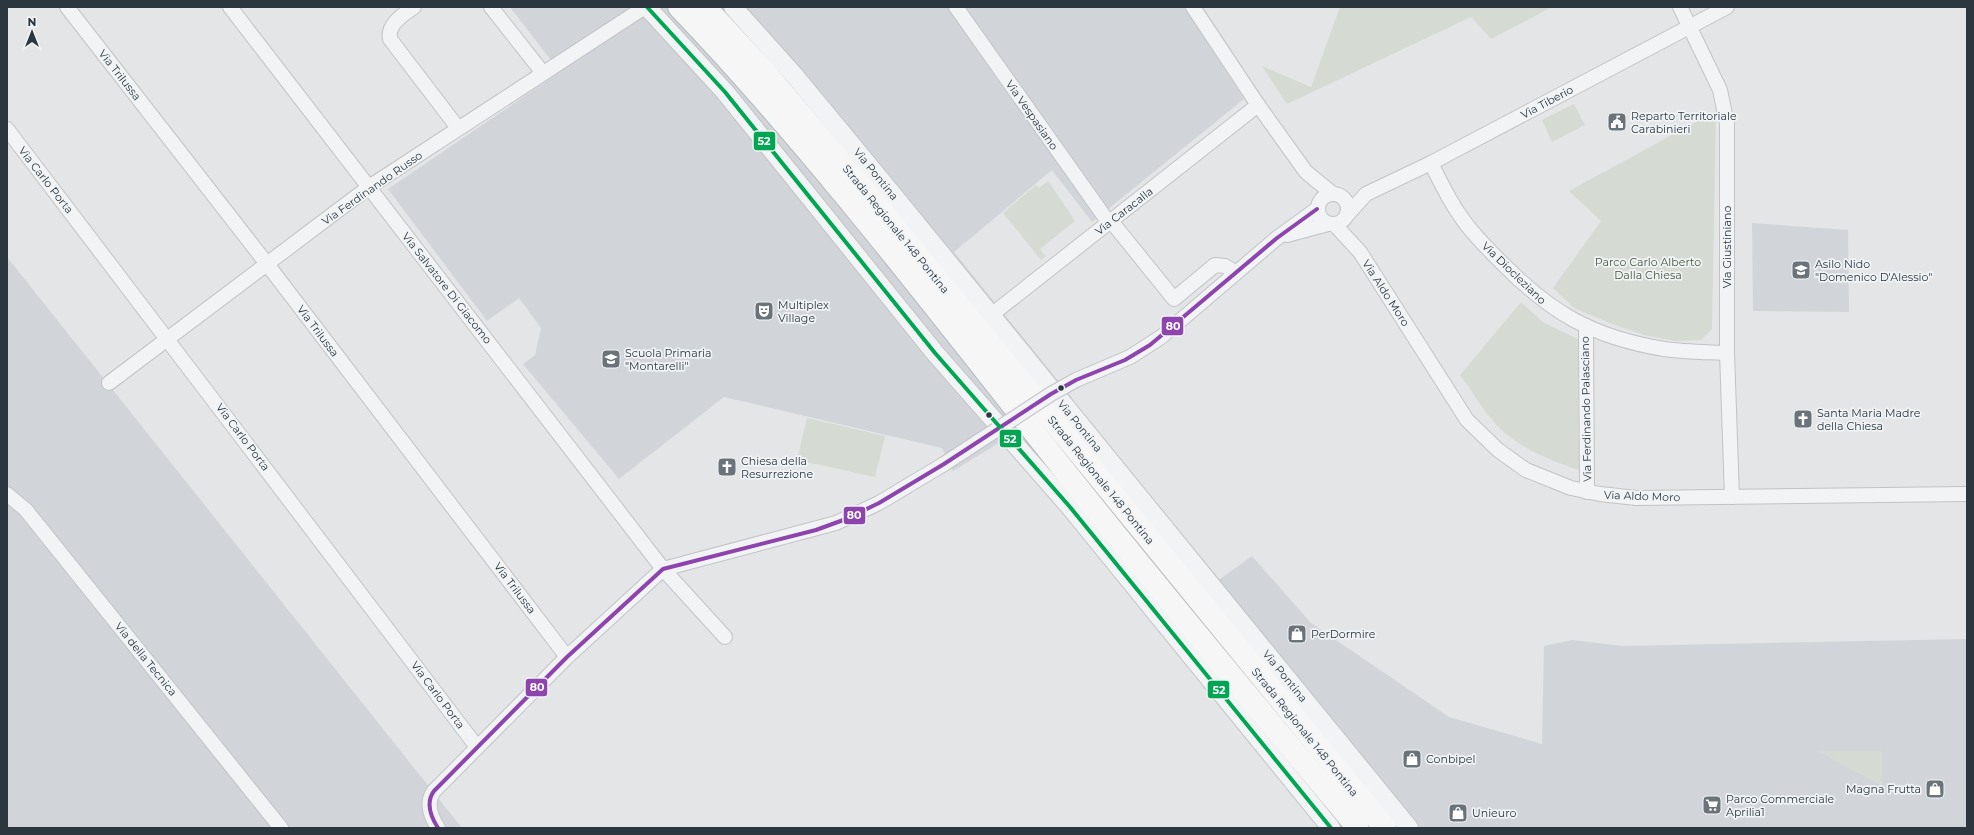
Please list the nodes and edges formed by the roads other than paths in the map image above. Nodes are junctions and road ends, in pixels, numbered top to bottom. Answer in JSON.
{"nodes":[{"id":1,"x":67,"y":7,"type":"edge"},
{"id":2,"x":230,"y":7,"type":"edge"},
{"id":3,"x":414,"y":7,"type":"edge"},
{"id":4,"x":491,"y":7,"type":"edge"},
{"id":5,"x":646,"y":7,"type":"edge"},
{"id":6,"x":679,"y":7,"type":"edge"},
{"id":7,"x":705,"y":7,"type":"edge"},
{"id":8,"x":733,"y":7,"type":"edge"},
{"id":9,"x":956,"y":7,"type":"edge"},
{"id":10,"x":1193,"y":7,"type":"edge"},
{"id":11,"x":1680,"y":7,"type":"edge"},
{"id":12,"x":1727,"y":7,"type":"edge"},
{"id":13,"x":1690,"y":26,"type":"junction"},
{"id":14,"x":543,"y":73,"type":"junction"},
{"id":15,"x":1258,"y":105,"type":"junction"},
{"id":16,"x":458,"y":128,"type":"junction"},
{"id":17,"x":7,"y":129,"type":"edge"},
{"id":18,"x":1431,"y":163,"type":"junction"},
{"id":19,"x":1306,"y":172,"type":"junction"},
{"id":20,"x":369,"y":187,"type":"junction"},
{"id":21,"x":1366,"y":194,"type":"junction"},
{"id":22,"x":1336,"y":195,"type":"junction"},
{"id":23,"x":1318,"y":207,"type":"junction"},
{"id":24,"x":1339,"y":220,"type":"junction"},
{"id":25,"x":1110,"y":222,"type":"junction"},
{"id":26,"x":1277,"y":238,"type":"junction"},
{"id":27,"x":267,"y":264,"type":"junction"},
{"id":28,"x":1236,"y":272,"type":"junction"},
{"id":29,"x":990,"y":316,"type":"junction"},
{"id":30,"x":1586,"y":326,"type":"junction"},
{"id":31,"x":168,"y":338,"type":"junction"},
{"id":32,"x":1728,"y":353,"type":"junction"},
{"id":33,"x":109,"y":383,"type":"dead end"},
{"id":34,"x":1587,"y":492,"type":"junction"},
{"id":35,"x":7,"y":494,"type":"edge"},
{"id":36,"x":1967,"y":494,"type":"edge"},
{"id":37,"x":1732,"y":497,"type":"junction"},
{"id":38,"x":663,"y":569,"type":"junction"},
{"id":39,"x":725,"y":637,"type":"dead end"},
{"id":40,"x":567,"y":657,"type":"junction"},
{"id":41,"x":477,"y":747,"type":"junction"},
{"id":42,"x":1356,"y":826,"type":"edge"},
{"id":43,"x":281,"y":828,"type":"edge"},
{"id":44,"x":438,"y":828,"type":"edge"},
{"id":45,"x":1332,"y":828,"type":"edge"},
{"id":46,"x":1385,"y":828,"type":"edge"},
{"id":47,"x":1409,"y":828,"type":"edge"}],
"edges":[{"from":1,"to":27,"type":"street","name":"Via Trilussa"},
{"from":2,"to":20,"type":"street","name":"Via Salvatore Di Giacomo"},
{"from":3,"to":16,"type":"street"},
{"from":4,"to":14,"type":"street"},
{"from":5,"to":14,"type":"street","name":"Via Ferdinando Russo"},
{"from":5,"to":45,"type":"street"},
{"from":6,"to":42,"type":"highway","name":"Strada Regionale 148 Pontina"},
{"from":7,"to":46,"type":"highway","name":"Strada Regionale 148 Pontina"},
{"from":8,"to":29,"type":"street","name":"Via Pontina"},
{"from":9,"to":25,"type":"street","name":"Via Vespasiano"},
{"from":10,"to":15,"type":"street","name":"Via Aldo Moro"},
{"from":11,"to":13,"type":"street","name":"Via Giustiniano"},
{"from":12,"to":13,"type":"street","name":"Via Tiberio"},
{"from":13,"to":18,"type":"street","name":"Via Tiberio"},
{"from":13,"to":32,"type":"street","name":"Via Giustiniano"},
{"from":14,"to":16,"type":"street","name":"Via Ferdinando Russo"},
{"from":15,"to":19,"type":"street","name":"Via Aldo Moro"},
{"from":15,"to":25,"type":"street","name":"Via Caracalla"},
{"from":16,"to":20,"type":"street","name":"Via Ferdinando Russo"},
{"from":17,"to":31,"type":"street","name":"Via Carlo Porta"},
{"from":18,"to":21,"type":"street","name":"Via Tiberio"},
{"from":18,"to":30,"type":"street","name":"Via Diocleziano"},
{"from":19,"to":22,"type":"street","name":"Via Aldo Moro"},
{"from":19,"to":23,"type":"street","name":"Via Aldo Moro"},
{"from":20,"to":27,"type":"street","name":"Via Ferdinando Russo"},
{"from":20,"to":38,"type":"street","name":"Via Salvatore Di Giacomo"},
{"from":21,"to":22,"type":"street","name":"Via Tiberio"},
{"from":21,"to":24,"type":"street","name":"Via Tiberio"},
{"from":22,"to":23,"type":"street"},
{"from":22,"to":24,"type":"street","name":"Via Aldo Moro"},
{"from":23,"to":24,"type":"street","name":"Via Aldo Moro"},
{"from":23,"to":26,"type":"street"},
{"from":24,"to":26,"type":"street"},
{"from":24,"to":34,"type":"street","name":"Via Aldo Moro"},
{"from":25,"to":28,"type":"street","name":"Via Vespasiano"},
{"from":25,"to":29,"type":"street","name":"Via Caracalla"},
{"from":26,"to":28,"type":"street"},
{"from":27,"to":31,"type":"street","name":"Via Ferdinando Russo"},
{"from":27,"to":40,"type":"street","name":"Via Trilussa"},
{"from":28,"to":38,"type":"street","bridge":true},
{"from":29,"to":47,"type":"street","name":"Via Pontina"},
{"from":30,"to":32,"type":"street","name":"Via Diocleziano"},
{"from":30,"to":34,"type":"street","name":"Via Ferdinando Palasciano"},
{"from":31,"to":33,"type":"street","name":"Via Ferdinando Russo"},
{"from":31,"to":41,"type":"street","name":"Via Carlo Porta"},
{"from":32,"to":37,"type":"street","name":"Via Giustiniano"},
{"from":34,"to":37,"type":"street","name":"Via Aldo Moro"},
{"from":35,"to":43,"type":"street","name":"Via della Tecnica"},
{"from":36,"to":37,"type":"street","name":"Via Aldo Moro"},
{"from":38,"to":39,"type":"street","name":"Via Salvatore Di Giacomo"},
{"from":38,"to":40,"type":"street"},
{"from":40,"to":41,"type":"street"},
{"from":41,"to":44,"type":"street"}]}
